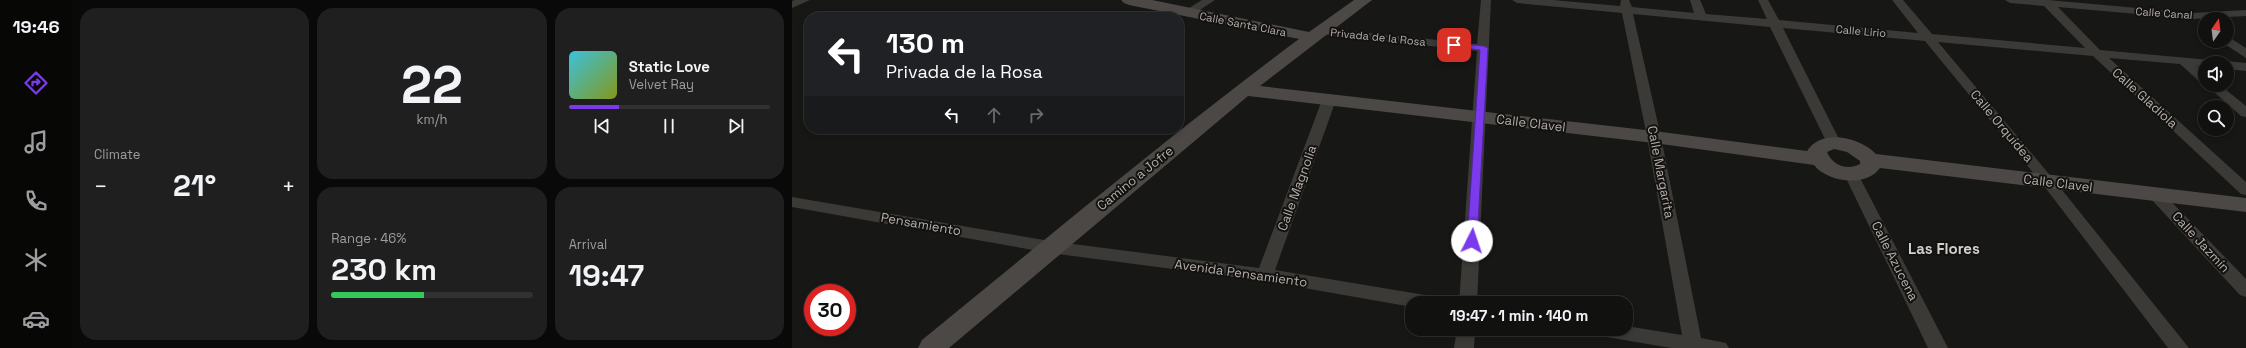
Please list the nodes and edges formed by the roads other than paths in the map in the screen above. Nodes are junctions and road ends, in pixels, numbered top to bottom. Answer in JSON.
{"nodes":[{"id":1,"x":805,"y":0,"type":"edge"},
{"id":2,"x":1129,"y":0,"type":"edge"},
{"id":3,"x":1210,"y":0,"type":"edge"},
{"id":4,"x":1364,"y":0,"type":"edge"},
{"id":5,"x":1486,"y":0,"type":"edge"},
{"id":6,"x":1516,"y":0,"type":"edge"},
{"id":7,"x":1695,"y":0,"type":"edge"},
{"id":8,"x":1763,"y":0,"type":"edge"},
{"id":9,"x":1897,"y":0,"type":"edge"},
{"id":10,"x":2010,"y":0,"type":"edge"},
{"id":11,"x":1557,"y":2,"type":"edge"},
{"id":12,"x":2047,"y":3,"type":"junction"},
{"id":13,"x":792,"y":5,"type":"edge"},
{"id":14,"x":1627,"y":5,"type":"edge"},
{"id":15,"x":1183,"y":12,"type":"edge"},
{"id":16,"x":1184,"y":12,"type":"edge"},
{"id":17,"x":1188,"y":13,"type":"junction"},
{"id":18,"x":2246,"y":13,"type":"edge"},
{"id":19,"x":1701,"y":16,"type":"junction"},
{"id":20,"x":2193,"y":16,"type":"junction"},
{"id":21,"x":2198,"y":19,"type":"edge"},
{"id":22,"x":1773,"y":23,"type":"junction"},
{"id":23,"x":1315,"y":34,"type":"junction"},
{"id":24,"x":1927,"y":36,"type":"junction"},
{"id":25,"x":2234,"y":45,"type":"edge"},
{"id":26,"x":1484,"y":48,"type":"junction"},
{"id":27,"x":2095,"y":52,"type":"junction"},
{"id":28,"x":2246,"y":54,"type":"edge"},
{"id":29,"x":2184,"y":61,"type":"junction"},
{"id":30,"x":2198,"y":62,"type":"edge"},
{"id":31,"x":2234,"y":66,"type":"edge"},
{"id":32,"x":2246,"y":67,"type":"edge"},
{"id":33,"x":2198,"y":73,"type":"edge"},
{"id":34,"x":1243,"y":90,"type":"junction"},
{"id":35,"x":2220,"y":92,"type":"edge"},
{"id":36,"x":1329,"y":100,"type":"junction"},
{"id":37,"x":2246,"y":113,"type":"edge"},
{"id":38,"x":1481,"y":117,"type":"junction"},
{"id":39,"x":1654,"y":137,"type":"junction"},
{"id":40,"x":1834,"y":143,"type":"junction"},
{"id":41,"x":1818,"y":159,"type":"junction"},
{"id":42,"x":1870,"y":160,"type":"junction"},
{"id":43,"x":1852,"y":174,"type":"junction"},
{"id":44,"x":2049,"y":183,"type":"junction"},
{"id":45,"x":2246,"y":190,"type":"edge"},
{"id":46,"x":2156,"y":195,"type":"junction"},
{"id":47,"x":792,"y":202,"type":"edge"},
{"id":48,"x":2246,"y":205,"type":"edge"},
{"id":49,"x":1050,"y":247,"type":"junction"},
{"id":50,"x":1265,"y":276,"type":"junction"},
{"id":51,"x":2246,"y":290,"type":"edge"},
{"id":52,"x":1468,"y":296,"type":"edge"},
{"id":53,"x":1405,"y":299,"type":"edge"},
{"id":54,"x":1633,"y":335,"type":"edge"},
{"id":55,"x":1465,"y":336,"type":"edge"},
{"id":56,"x":1693,"y":344,"type":"junction"},
{"id":57,"x":931,"y":348,"type":"edge"},
{"id":58,"x":1464,"y":348,"type":"edge"},
{"id":59,"x":1719,"y":348,"type":"edge"},
{"id":60,"x":1938,"y":348,"type":"edge"},
{"id":61,"x":2179,"y":348,"type":"edge"}],
"edges":[{"from":1,"to":13,"type":"street"},
{"from":2,"to":15,"type":"street","name":"Calle Santa Clara"},
{"from":3,"to":17,"type":"street"},
{"from":4,"to":23,"type":"street","name":"Camino a Jofre"},
{"from":5,"to":26,"type":"street"},
{"from":6,"to":11,"type":"street","name":"Calle Lirio"},
{"from":7,"to":19,"type":"street"},
{"from":8,"to":22,"type":"street"},
{"from":9,"to":24,"type":"street","name":"Calle Orquídea"},
{"from":10,"to":12,"type":"street","name":"Calle Canal"},
{"from":11,"to":14,"type":"street","name":"Calle Lirio"},
{"from":12,"to":20,"type":"street","name":"Calle Canal"},
{"from":12,"to":27,"type":"street","name":"Calle Gladiola"},
{"from":14,"to":19,"type":"street","name":"Calle Lirio"},
{"from":14,"to":39,"type":"street","name":"Calle Margarita"},
{"from":16,"to":17,"type":"street","name":"Calle Santa Clara"},
{"from":17,"to":23,"type":"street","name":"Calle Santa Clara"},
{"from":18,"to":20,"type":"street","name":"Calle Canal"},
{"from":19,"to":22,"type":"street","name":"Calle Lirio"},
{"from":20,"to":21,"type":"street"},
{"from":22,"to":24,"type":"street","name":"Calle Lirio"},
{"from":22,"to":40,"type":"street"},
{"from":23,"to":26,"type":"street","name":"Privada de la Rosa"},
{"from":23,"to":34,"type":"street","name":"Camino a Jofre"},
{"from":24,"to":27,"type":"street","name":"Calle Lirio"},
{"from":24,"to":44,"type":"street","name":"Calle Orquídea"},
{"from":25,"to":28,"type":"street"},
{"from":26,"to":38,"type":"street"},
{"from":27,"to":29,"type":"street","name":"Calle Lirio"},
{"from":27,"to":45,"type":"street","name":"Calle Gladiola"},
{"from":29,"to":30,"type":"street","name":"Calle Lirio"},
{"from":29,"to":33,"type":"street"},
{"from":31,"to":32,"type":"street"},
{"from":34,"to":36,"type":"street","name":"Calle Clavel"},
{"from":34,"to":49,"type":"street","name":"Camino a Jofre"},
{"from":35,"to":37,"type":"street"},
{"from":36,"to":38,"type":"street","name":"Calle Clavel"},
{"from":36,"to":50,"type":"street","name":"Calle Magnolia"},
{"from":38,"to":39,"type":"street","name":"Calle Clavel"},
{"from":38,"to":52,"type":"street"},
{"from":39,"to":41,"type":"street","name":"Calle Clavel"},
{"from":39,"to":56,"type":"street","name":"Calle Margarita"},
{"from":40,"to":41,"type":"street"},
{"from":40,"to":42,"type":"street"},
{"from":41,"to":43,"type":"street"},
{"from":42,"to":43,"type":"street"},
{"from":42,"to":44,"type":"street","name":"Calle Clavel"},
{"from":43,"to":60,"type":"street","name":"Calle Azucena"},
{"from":44,"to":46,"type":"street","name":"Calle Clavel"},
{"from":44,"to":61,"type":"street","name":"Calle Orquídea"},
{"from":46,"to":48,"type":"street","name":"Calle Clavel"},
{"from":46,"to":51,"type":"street","name":"Calle Jazmín"},
{"from":47,"to":49,"type":"street","name":"Pensamiento"},
{"from":49,"to":50,"type":"street","name":"Avenida Pensamiento"},
{"from":49,"to":57,"type":"street","name":"Camino a Jofre"},
{"from":50,"to":53,"type":"street","name":"Avenida Pensamiento"},
{"from":54,"to":56,"type":"street"},
{"from":55,"to":58,"type":"street"},
{"from":56,"to":59,"type":"street"}]}
